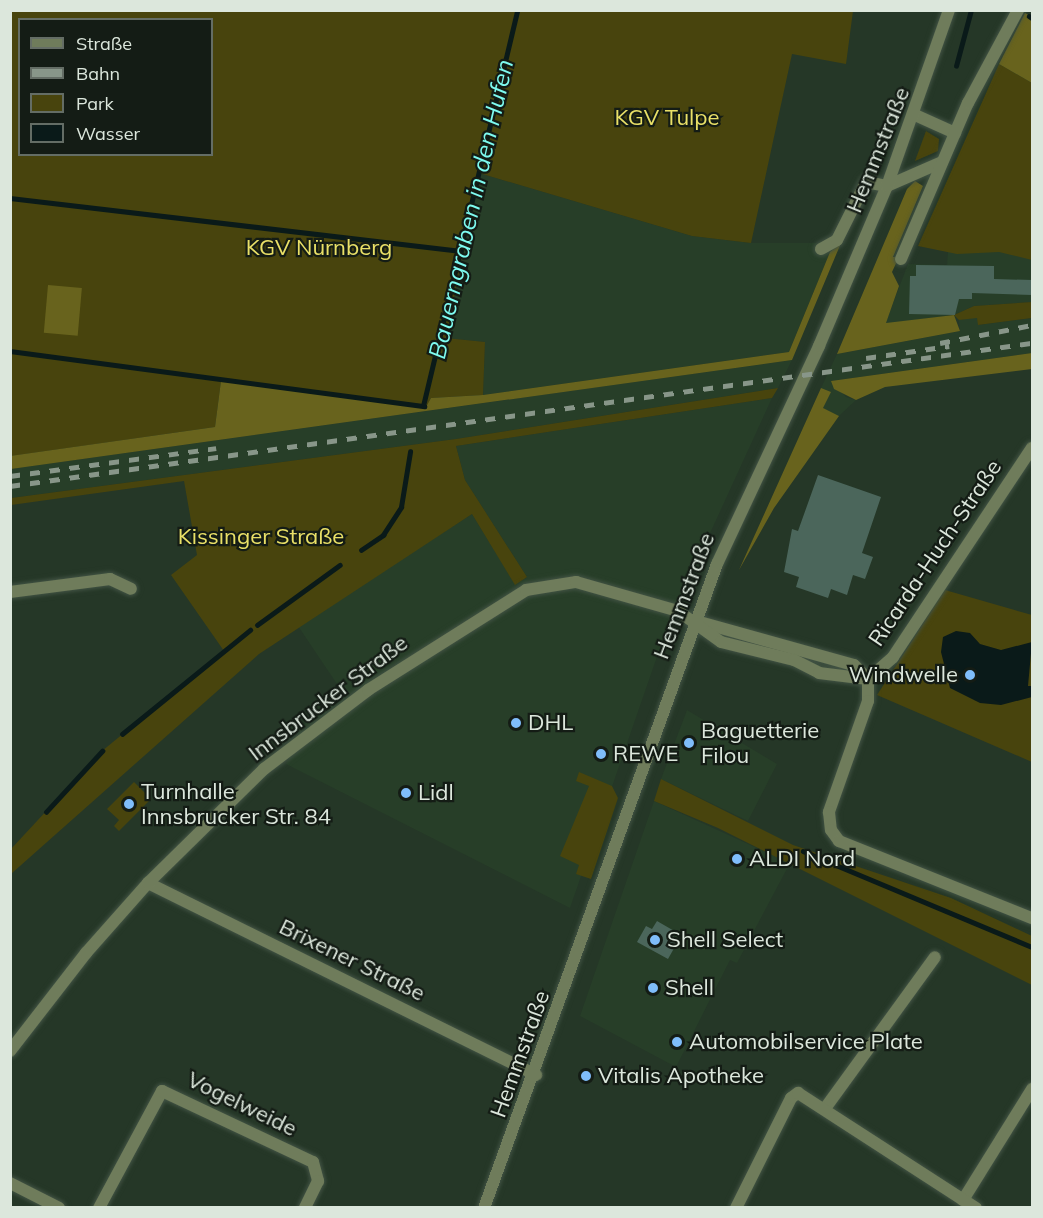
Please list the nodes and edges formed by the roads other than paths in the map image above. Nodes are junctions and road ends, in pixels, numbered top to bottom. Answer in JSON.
{"nodes":[{"id":1,"x":949,"y":10,"type":"edge"},
{"id":2,"x":1018,"y":10,"type":"edge"},
{"id":3,"x":915,"y":115,"type":"junction"},
{"id":4,"x":956,"y":133,"type":"junction"},
{"id":5,"x":942,"y":162,"type":"junction"},
{"id":6,"x":887,"y":186,"type":"junction"},
{"id":7,"x":821,"y":249,"type":"dead end"},
{"id":8,"x":901,"y":259,"type":"dead end"},
{"id":9,"x":1032,"y":447,"type":"edge"},
{"id":10,"x":131,"y":589,"type":"dead end"},
{"id":11,"x":10,"y":592,"type":"edge"},
{"id":12,"x":695,"y":621,"type":"junction"},
{"id":13,"x":868,"y":679,"type":"junction"},
{"id":14,"x":148,"y":883,"type":"junction"},
{"id":15,"x":1032,"y":918,"type":"edge"},
{"id":16,"x":935,"y":957,"type":"dead end"},
{"id":17,"x":10,"y":1050,"type":"edge"},
{"id":18,"x":536,"y":1075,"type":"junction"},
{"id":19,"x":1032,"y":1089,"type":"edge"},
{"id":20,"x":826,"y":1107,"type":"junction"},
{"id":21,"x":10,"y":1182,"type":"edge"},
{"id":22,"x":963,"y":1200,"type":"junction"},
{"id":23,"x":59,"y":1208,"type":"edge"},
{"id":24,"x":99,"y":1208,"type":"edge"},
{"id":25,"x":305,"y":1208,"type":"edge"},
{"id":26,"x":484,"y":1208,"type":"edge"},
{"id":27,"x":736,"y":1208,"type":"edge"},
{"id":28,"x":976,"y":1208,"type":"edge"}],
"edges":[{"from":1,"to":3,"type":"street","name":"Hemmstraße"},
{"from":2,"to":4,"type":"street"},
{"from":3,"to":4,"type":"street"},
{"from":3,"to":6,"type":"street","name":"Hemmstraße"},
{"from":4,"to":5,"type":"street"},
{"from":5,"to":6,"type":"street"},
{"from":5,"to":8,"type":"street"},
{"from":6,"to":7,"type":"street"},
{"from":6,"to":12,"type":"street","name":"Hemmstraße"},
{"from":9,"to":13,"type":"street","name":"Ricarda-Huch-Straße"},
{"from":10,"to":11,"type":"street"},
{"from":12,"to":13,"type":"street"},
{"from":12,"to":13,"type":"street"},
{"from":12,"to":14,"type":"street","name":"Innsbrucker Straße"},
{"from":12,"to":18,"type":"street","name":"Hemmstraße"},
{"from":13,"to":15,"type":"street"},
{"from":14,"to":17,"type":"street","name":"Innsbrucker Straße"},
{"from":14,"to":18,"type":"street","name":"Brixener Straße"},
{"from":16,"to":20,"type":"street"},
{"from":18,"to":26,"type":"street","name":"Hemmstraße"},
{"from":19,"to":22,"type":"street"},
{"from":20,"to":22,"type":"street"},
{"from":20,"to":27,"type":"street"},
{"from":21,"to":23,"type":"street"},
{"from":22,"to":28,"type":"street"},
{"from":24,"to":25,"type":"street","name":"Vogelweide"}]}
